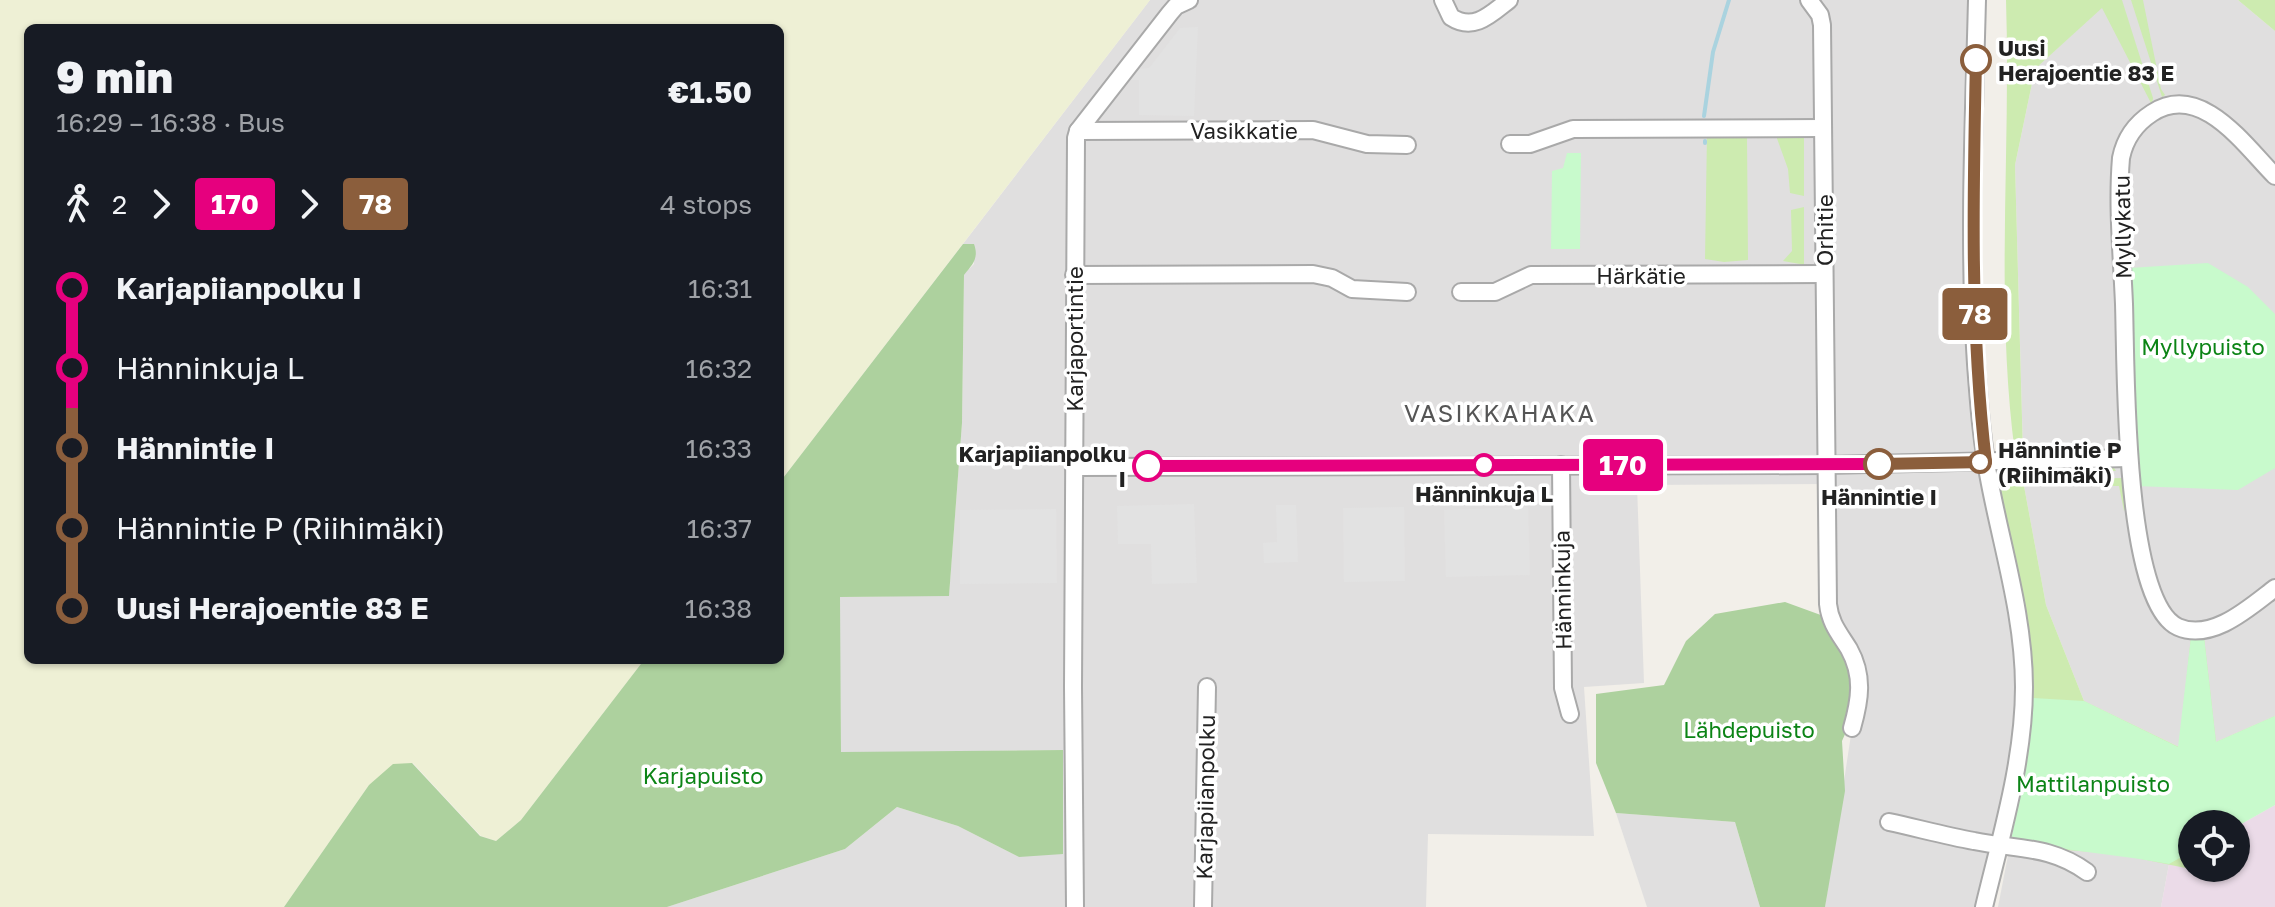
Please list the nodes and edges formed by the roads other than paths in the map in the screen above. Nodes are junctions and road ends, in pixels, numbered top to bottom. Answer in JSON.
{"nodes":[{"id":1,"x":1443,"y":0,"type":"edge"},
{"id":2,"x":1509,"y":0,"type":"edge"},
{"id":3,"x":1809,"y":0,"type":"edge"},
{"id":4,"x":1977,"y":0,"type":"edge"},
{"id":5,"x":1186,"y":1,"type":"edge"},
{"id":6,"x":1823,"y":128,"type":"junction"},
{"id":7,"x":1078,"y":131,"type":"junction"},
{"id":8,"x":1510,"y":144,"type":"dead end"},
{"id":9,"x":1407,"y":145,"type":"dead end"},
{"id":10,"x":2275,"y":176,"type":"edge"},
{"id":11,"x":1824,"y":274,"type":"junction"},
{"id":12,"x":1074,"y":275,"type":"junction"},
{"id":13,"x":1407,"y":292,"type":"dead end"},
{"id":14,"x":1461,"y":292,"type":"dead end"},
{"id":15,"x":2129,"y":458,"type":"junction"},
{"id":16,"x":1986,"y":462,"type":"junction"},
{"id":17,"x":1561,"y":465,"type":"junction"},
{"id":18,"x":1826,"y":465,"type":"junction"},
{"id":19,"x":1074,"y":467,"type":"junction"},
{"id":20,"x":2275,"y":588,"type":"edge"},
{"id":21,"x":1207,"y":687,"type":"dead end"},
{"id":22,"x":1570,"y":714,"type":"dead end"},
{"id":23,"x":1852,"y":728,"type":"dead end"},
{"id":24,"x":1889,"y":822,"type":"dead end"},
{"id":25,"x":2001,"y":844,"type":"junction"},
{"id":26,"x":2087,"y":872,"type":"dead end"},
{"id":27,"x":1075,"y":907,"type":"edge"},
{"id":28,"x":1203,"y":907,"type":"edge"},
{"id":29,"x":1984,"y":907,"type":"edge"}],
"edges":[{"from":1,"to":2,"type":"street"},
{"from":3,"to":6,"type":"street","name":"Orhitie"},
{"from":4,"to":16,"type":"street"},
{"from":5,"to":7,"type":"street"},
{"from":6,"to":8,"type":"street"},
{"from":6,"to":11,"type":"street","name":"Orhitie"},
{"from":7,"to":9,"type":"street","name":"Vasikkatie"},
{"from":7,"to":12,"type":"street","name":"Karjaportintie"},
{"from":10,"to":15,"type":"street","name":"Myllykatu"},
{"from":11,"to":14,"type":"street","name":"Härkätie"},
{"from":11,"to":18,"type":"street","name":"Orhitie"},
{"from":12,"to":13,"type":"street"},
{"from":12,"to":19,"type":"street","name":"Karjaportintie"},
{"from":15,"to":16,"type":"street"},
{"from":15,"to":20,"type":"street","name":"Myllykatu"},
{"from":16,"to":18,"type":"street"},
{"from":16,"to":25,"type":"street"},
{"from":17,"to":18,"type":"street"},
{"from":17,"to":19,"type":"street"},
{"from":17,"to":22,"type":"street","name":"Hänninkuja"},
{"from":18,"to":23,"type":"street","name":"Orhitie"},
{"from":19,"to":27,"type":"street","name":"Karjaportintie"},
{"from":21,"to":28,"type":"street","name":"Karjapiianpolku"},
{"from":24,"to":25,"type":"street"},
{"from":25,"to":26,"type":"street"},
{"from":25,"to":29,"type":"street"}]}
